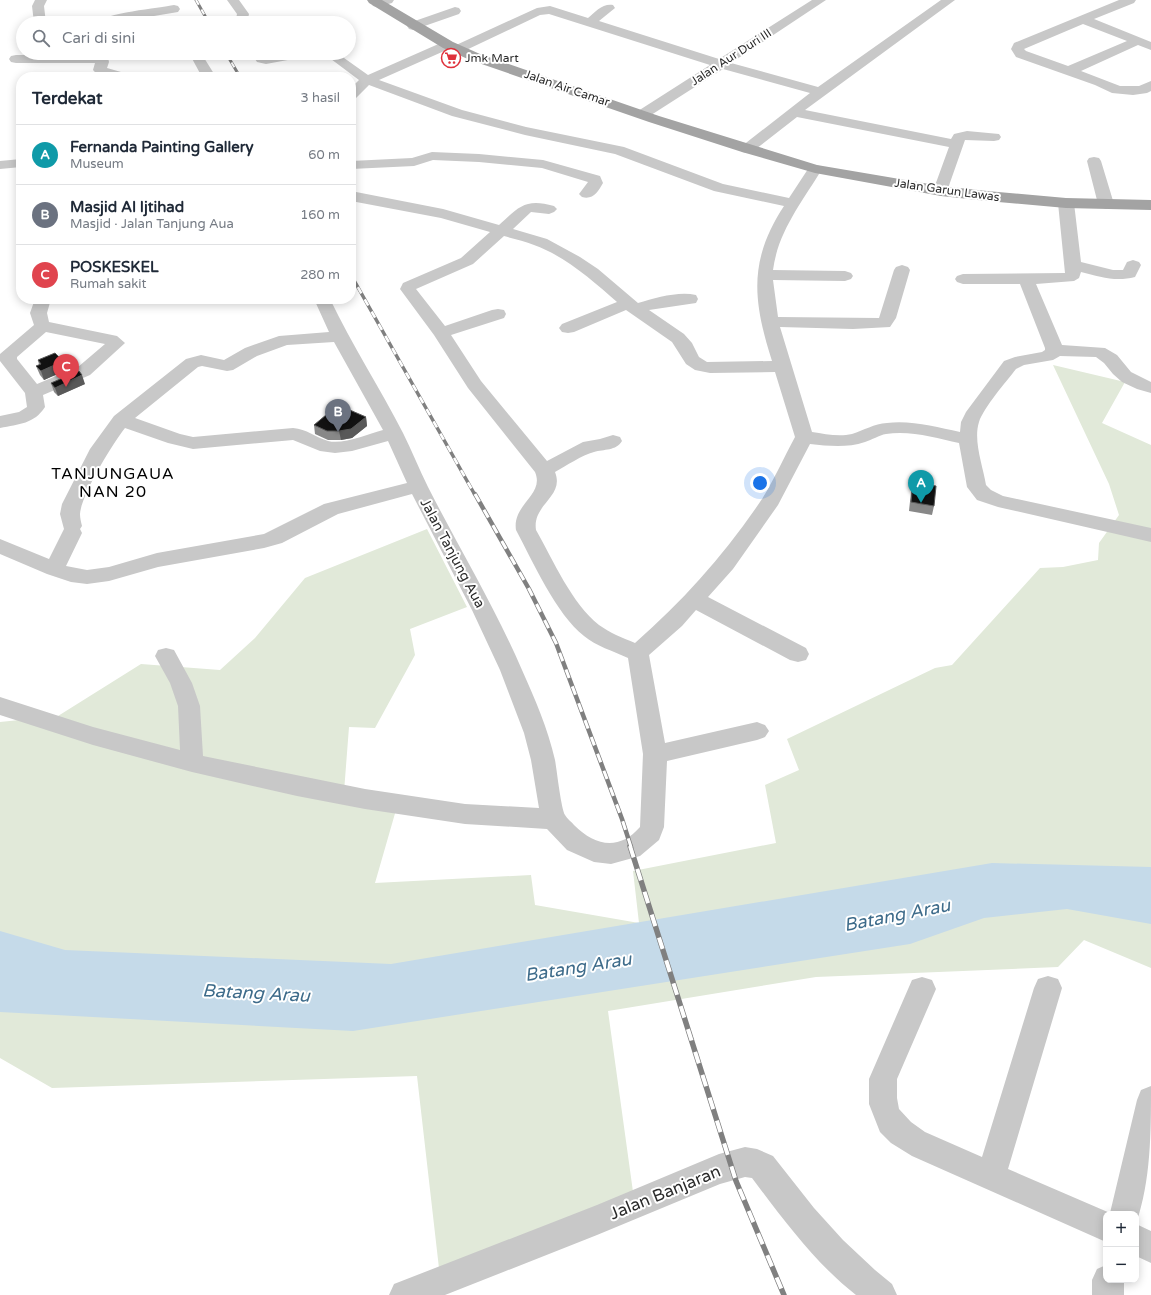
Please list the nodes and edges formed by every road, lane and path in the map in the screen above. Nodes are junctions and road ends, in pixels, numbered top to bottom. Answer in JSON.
{"nodes":[{"id":1,"x":41,"y":0,"type":"edge"},
{"id":2,"x":233,"y":0,"type":"edge"},
{"id":3,"x":820,"y":0,"type":"edge"},
{"id":4,"x":949,"y":0,"type":"edge"},
{"id":5,"x":1130,"y":0,"type":"edge"},
{"id":6,"x":379,"y":1,"type":"edge"},
{"id":7,"x":172,"y":4,"type":"edge"},
{"id":8,"x":540,"y":5,"type":"edge"},
{"id":9,"x":609,"y":8,"type":"dead end"},
{"id":10,"x":454,"y":11,"type":"dead end"},
{"id":11,"x":39,"y":16,"type":"edge"},
{"id":12,"x":123,"y":16,"type":"edge"},
{"id":13,"x":177,"y":16,"type":"edge"},
{"id":14,"x":243,"y":16,"type":"edge"},
{"id":15,"x":1082,"y":19,"type":"junction"},
{"id":16,"x":589,"y":23,"type":"junction"},
{"id":17,"x":413,"y":26,"type":"junction"},
{"id":18,"x":1136,"y":41,"type":"junction"},
{"id":19,"x":1151,"y":46,"type":"edge"},
{"id":20,"x":452,"y":47,"type":"junction"},
{"id":21,"x":101,"y":60,"type":"edge"},
{"id":22,"x":199,"y":60,"type":"edge"},
{"id":23,"x":339,"y":60,"type":"edge"},
{"id":24,"x":721,"y":64,"type":"junction"},
{"id":25,"x":1069,"y":71,"type":"junction"},
{"id":26,"x":107,"y":72,"type":"edge"},
{"id":27,"x":207,"y":72,"type":"edge"},
{"id":28,"x":356,"y":72,"type":"edge"},
{"id":29,"x":356,"y":72,"type":"edge"},
{"id":30,"x":367,"y":80,"type":"junction"},
{"id":31,"x":1151,"y":85,"type":"edge"},
{"id":32,"x":356,"y":90,"type":"edge"},
{"id":33,"x":820,"y":92,"type":"junction"},
{"id":34,"x":794,"y":112,"type":"junction"},
{"id":35,"x":643,"y":114,"type":"junction"},
{"id":36,"x":994,"y":137,"type":"dead end"},
{"id":37,"x":956,"y":144,"type":"junction"},
{"id":38,"x":747,"y":149,"type":"junction"},
{"id":39,"x":1094,"y":161,"type":"dead end"},
{"id":40,"x":16,"y":163,"type":"edge"},
{"id":41,"x":0,"y":165,"type":"edge"},
{"id":42,"x":356,"y":165,"type":"edge"},
{"id":43,"x":815,"y":169,"type":"junction"},
{"id":44,"x":941,"y":191,"type":"junction"},
{"id":45,"x":587,"y":194,"type":"dead end"},
{"id":46,"x":356,"y":197,"type":"edge"},
{"id":47,"x":794,"y":203,"type":"junction"},
{"id":48,"x":1066,"y":203,"type":"junction"},
{"id":49,"x":1106,"y":204,"type":"junction"},
{"id":50,"x":1151,"y":205,"type":"edge"},
{"id":51,"x":549,"y":209,"type":"dead end"},
{"id":52,"x":503,"y":231,"type":"junction"},
{"id":53,"x":1073,"y":265,"type":"junction"},
{"id":54,"x":1133,"y":265,"type":"dead end"},
{"id":55,"x":902,"y":270,"type":"dead end"},
{"id":56,"x":765,"y":274,"type":"junction"},
{"id":57,"x":845,"y":276,"type":"dead end"},
{"id":58,"x":963,"y":279,"type":"dead end"},
{"id":59,"x":1026,"y":279,"type":"junction"},
{"id":60,"x":690,"y":299,"type":"dead end"},
{"id":61,"x":41,"y":304,"type":"edge"},
{"id":62,"x":324,"y":304,"type":"edge"},
{"id":63,"x":633,"y":306,"type":"junction"},
{"id":64,"x":498,"y":314,"type":"dead end"},
{"id":65,"x":770,"y":322,"type":"junction"},
{"id":66,"x":43,"y":326,"type":"junction"},
{"id":67,"x":568,"y":328,"type":"dead end"},
{"id":68,"x":441,"y":333,"type":"junction"},
{"id":69,"x":340,"y":337,"type":"junction"},
{"id":70,"x":1054,"y":350,"type":"junction"},
{"id":71,"x":782,"y":366,"type":"junction"},
{"id":72,"x":1151,"y":375,"type":"edge"},
{"id":73,"x":1134,"y":381,"type":"junction"},
{"id":74,"x":1151,"y":388,"type":"edge"},
{"id":75,"x":34,"y":392,"type":"junction"},
{"id":76,"x":121,"y":420,"type":"junction"},
{"id":77,"x":0,"y":422,"type":"edge"},
{"id":78,"x":394,"y":433,"type":"junction"},
{"id":79,"x":804,"y":437,"type":"junction"},
{"id":80,"x":968,"y":439,"type":"junction"},
{"id":81,"x":613,"y":441,"type":"dead end"},
{"id":82,"x":544,"y":470,"type":"junction"},
{"id":83,"x":418,"y":486,"type":"junction"},
{"id":84,"x":1151,"y":535,"type":"edge"},
{"id":85,"x":0,"y":546,"type":"edge"},
{"id":86,"x":54,"y":569,"type":"junction"},
{"id":87,"x":695,"y":600,"type":"junction"},
{"id":88,"x":638,"y":653,"type":"junction"},
{"id":89,"x":798,"y":654,"type":"dead end"},
{"id":90,"x":166,"y":656,"type":"dead end"},
{"id":91,"x":0,"y":706,"type":"edge"},
{"id":92,"x":757,"y":731,"type":"dead end"},
{"id":93,"x":655,"y":754,"type":"junction"},
{"id":94,"x":192,"y":763,"type":"junction"},
{"id":95,"x":553,"y":819,"type":"junction"},
{"id":96,"x":1048,"y":988,"type":"dead end"},
{"id":97,"x":922,"y":989,"type":"dead end"},
{"id":98,"x":1151,"y":1100,"type":"edge"},
{"id":99,"x":991,"y":1177,"type":"junction"},
{"id":100,"x":1126,"y":1211,"type":"edge"},
{"id":101,"x":1103,"y":1226,"type":"edge"},
{"id":102,"x":1139,"y":1241,"type":"edge"},
{"id":103,"x":1151,"y":1247,"type":"edge"},
{"id":104,"x":1108,"y":1283,"type":"edge"},
{"id":105,"x":405,"y":1295,"type":"edge"},
{"id":106,"x":881,"y":1295,"type":"edge"},
{"id":107,"x":1108,"y":1295,"type":"edge"}],
"edges":[{"from":1,"to":11,"type":"street"},
{"from":2,"to":14,"type":"street"},
{"from":3,"to":24,"type":"street","name":"Jalan Aur Duri III"},
{"from":4,"to":33,"type":"street"},
{"from":5,"to":15,"type":"street"},
{"from":6,"to":17,"type":"main road","name":"Jalan Air Camar"},
{"from":7,"to":12,"type":"street"},
{"from":7,"to":13,"type":"street"},
{"from":8,"to":16,"type":"street"},
{"from":8,"to":20,"type":"street"},
{"from":9,"to":16,"type":"street"},
{"from":10,"to":17,"type":"street"},
{"from":15,"to":18,"type":"street"},
{"from":15,"to":25,"type":"street"},
{"from":16,"to":24,"type":"street"},
{"from":17,"to":20,"type":"main road","name":"Jalan Air Camar"},
{"from":18,"to":19,"type":"street"},
{"from":18,"to":25,"type":"street"},
{"from":20,"to":30,"type":"street"},
{"from":20,"to":35,"type":"main road","name":"Jalan Air Camar"},
{"from":21,"to":26,"type":"street"},
{"from":22,"to":27,"type":"street"},
{"from":23,"to":28,"type":"street"},
{"from":24,"to":33,"type":"street"},
{"from":24,"to":35,"type":"street","name":"Jalan Aur Duri III"},
{"from":25,"to":31,"type":"street"},
{"from":29,"to":30,"type":"street"},
{"from":30,"to":32,"type":"street"},
{"from":30,"to":47,"type":"street"},
{"from":33,"to":34,"type":"street"},
{"from":34,"to":37,"type":"street"},
{"from":34,"to":38,"type":"street"},
{"from":35,"to":38,"type":"main road","name":"Jalan Air Camar"},
{"from":36,"to":37,"type":"street"},
{"from":37,"to":44,"type":"street"},
{"from":38,"to":43,"type":"main road","name":"Jalan Garun Lawas"},
{"from":39,"to":49,"type":"street"},
{"from":40,"to":41,"type":"street"},
{"from":42,"to":45,"type":"street"},
{"from":43,"to":44,"type":"main road","name":"Jalan Garun Lawas"},
{"from":43,"to":47,"type":"street"},
{"from":44,"to":48,"type":"main road","name":"Jalan Garun Lawas"},
{"from":46,"to":52,"type":"street"},
{"from":47,"to":56,"type":"street"},
{"from":48,"to":49,"type":"main road","name":"Jalan Garun Lawas"},
{"from":48,"to":53,"type":"street"},
{"from":49,"to":50,"type":"main road","name":"Jalan Garun Lawas"},
{"from":51,"to":52,"type":"street"},
{"from":52,"to":63,"type":"street"},
{"from":52,"to":68,"type":"street"},
{"from":53,"to":54,"type":"street"},
{"from":53,"to":59,"type":"street"},
{"from":55,"to":65,"type":"street"},
{"from":56,"to":57,"type":"street"},
{"from":56,"to":65,"type":"street"},
{"from":58,"to":59,"type":"street"},
{"from":59,"to":70,"type":"street"},
{"from":60,"to":63,"type":"street"},
{"from":61,"to":66,"type":"street"},
{"from":62,"to":69,"type":"street","name":"Jalan Tanjung Aua"},
{"from":63,"to":67,"type":"street"},
{"from":63,"to":71,"type":"street"},
{"from":64,"to":68,"type":"street"},
{"from":65,"to":71,"type":"street"},
{"from":66,"to":75,"type":"street"},
{"from":66,"to":75,"type":"street"},
{"from":68,"to":82,"type":"street"},
{"from":69,"to":76,"type":"street"},
{"from":69,"to":78,"type":"street","name":"Jalan Tanjung Aua"},
{"from":70,"to":73,"type":"street"},
{"from":70,"to":80,"type":"street"},
{"from":71,"to":79,"type":"street"},
{"from":72,"to":73,"type":"street"},
{"from":73,"to":74,"type":"street"},
{"from":75,"to":77,"type":"street"},
{"from":76,"to":78,"type":"street"},
{"from":76,"to":86,"type":"street"},
{"from":78,"to":83,"type":"street","name":"Jalan Tanjung Aua"},
{"from":79,"to":80,"type":"street"},
{"from":79,"to":87,"type":"street"},
{"from":80,"to":84,"type":"street"},
{"from":81,"to":82,"type":"street"},
{"from":82,"to":88,"type":"street"},
{"from":83,"to":86,"type":"street"},
{"from":83,"to":95,"type":"street","name":"Jalan Tanjung Aua"},
{"from":85,"to":86,"type":"street"},
{"from":87,"to":88,"type":"street"},
{"from":87,"to":89,"type":"street"},
{"from":88,"to":93,"type":"street"},
{"from":90,"to":94,"type":"street"},
{"from":91,"to":94,"type":"street"},
{"from":92,"to":93,"type":"street"},
{"from":93,"to":95,"type":"street"},
{"from":94,"to":95,"type":"street"},
{"from":96,"to":99,"type":"street"},
{"from":97,"to":99,"type":"street"},
{"from":98,"to":100,"type":"street"},
{"from":99,"to":101,"type":"street"},
{"from":102,"to":103,"type":"street"},
{"from":104,"to":107,"type":"street"},
{"from":105,"to":106,"type":"street","name":"Jalan Banjaran"}]}
